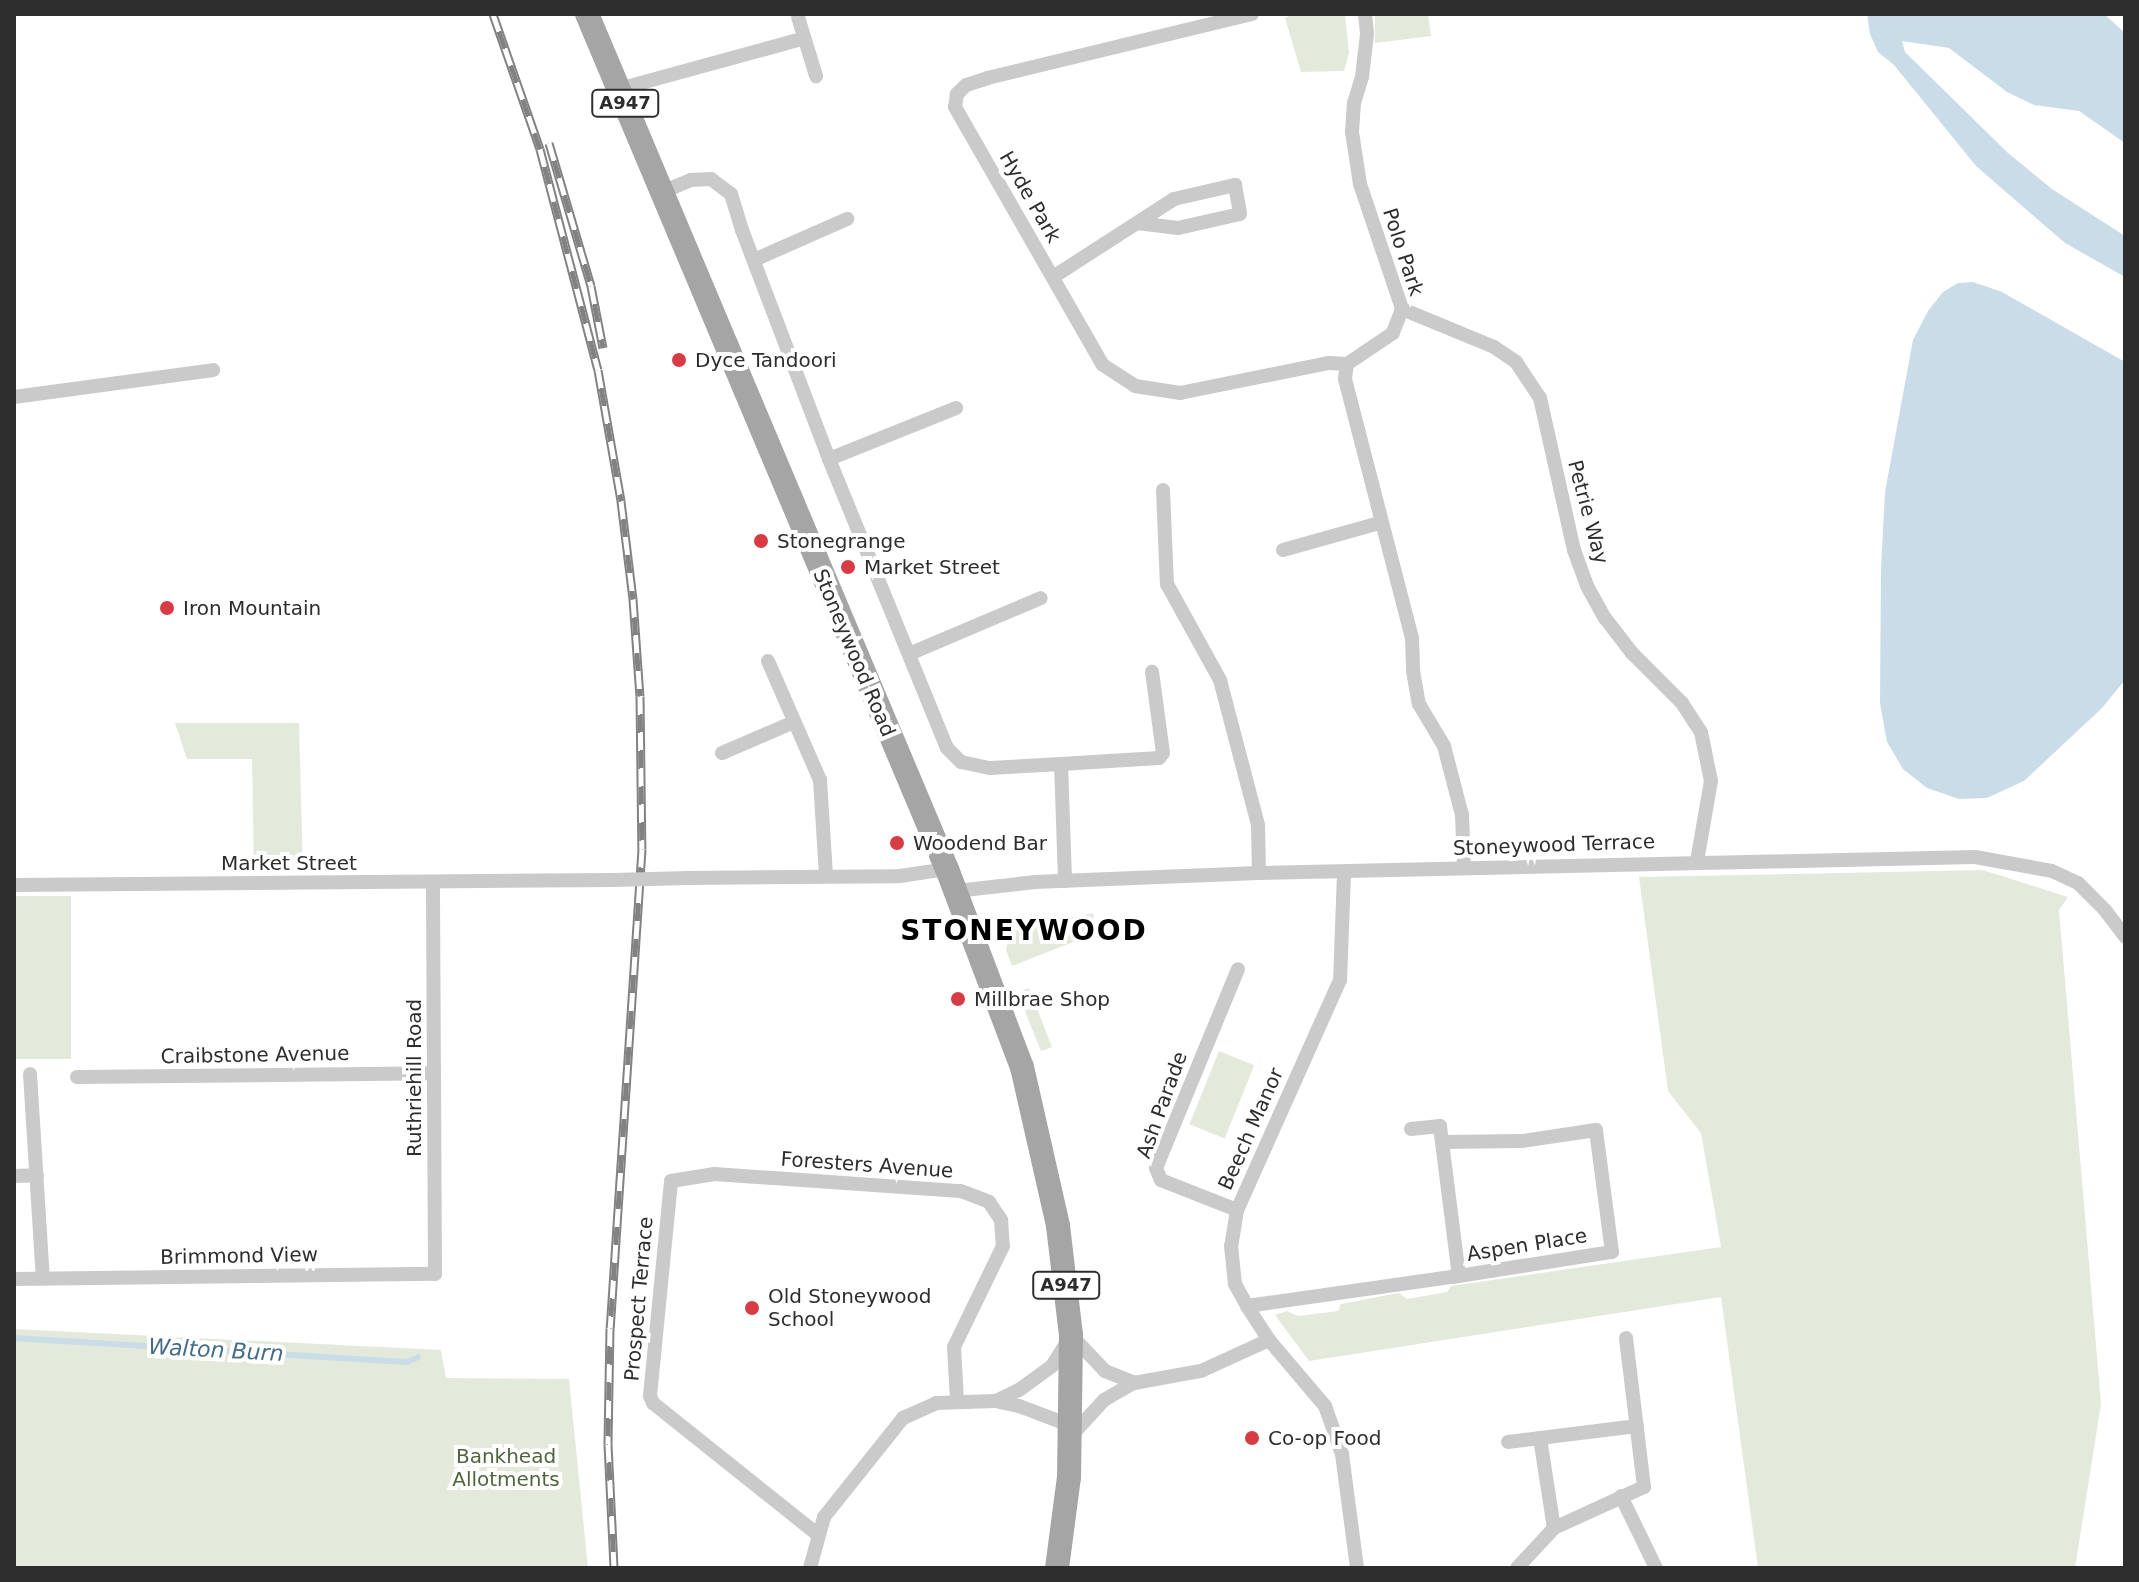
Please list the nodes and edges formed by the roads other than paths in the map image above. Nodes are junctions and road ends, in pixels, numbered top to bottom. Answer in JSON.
{"nodes":[{"id":1,"x":587,"y":14,"type":"edge"},
{"id":2,"x":1252,"y":14,"type":"edge"},
{"id":3,"x":1365,"y":14,"type":"edge"},
{"id":4,"x":798,"y":17,"type":"dead end"},
{"id":5,"x":802,"y":39,"type":"junction"},
{"id":6,"x":816,"y":76,"type":"dead end"},
{"id":7,"x":619,"y":89,"type":"junction"},
{"id":8,"x":660,"y":193,"type":"junction"},
{"id":9,"x":847,"y":219,"type":"dead end"},
{"id":10,"x":1139,"y":223,"type":"junction"},
{"id":11,"x":754,"y":260,"type":"junction"},
{"id":12,"x":1053,"y":277,"type":"junction"},
{"id":13,"x":1402,"y":309,"type":"junction"},
{"id":14,"x":1347,"y":364,"type":"junction"},
{"id":15,"x":213,"y":370,"type":"dead end"},
{"id":16,"x":14,"y":397,"type":"edge"},
{"id":17,"x":956,"y":408,"type":"dead end"},
{"id":18,"x":829,"y":459,"type":"junction"},
{"id":19,"x":1163,"y":490,"type":"dead end"},
{"id":20,"x":1380,"y":523,"type":"junction"},
{"id":21,"x":1283,"y":550,"type":"dead end"},
{"id":22,"x":1041,"y":598,"type":"dead end"},
{"id":23,"x":909,"y":654,"type":"junction"},
{"id":24,"x":768,"y":661,"type":"dead end"},
{"id":25,"x":1152,"y":672,"type":"dead end"},
{"id":26,"x":794,"y":722,"type":"junction"},
{"id":27,"x":722,"y":753,"type":"dead end"},
{"id":28,"x":1061,"y":764,"type":"junction"},
{"id":29,"x":1697,"y":861,"type":"junction"},
{"id":30,"x":1464,"y":868,"type":"junction"},
{"id":31,"x":1259,"y":873,"type":"junction"},
{"id":32,"x":1344,"y":873,"type":"junction"},
{"id":33,"x":826,"y":876,"type":"junction"},
{"id":34,"x":951,"y":880,"type":"junction"},
{"id":35,"x":1065,"y":881,"type":"junction"},
{"id":36,"x":433,"y":883,"type":"junction"},
{"id":37,"x":14,"y":885,"type":"edge"},
{"id":38,"x":2125,"y":937,"type":"edge"},
{"id":39,"x":1238,"y":969,"type":"dead end"},
{"id":40,"x":434,"y":1073,"type":"junction"},
{"id":41,"x":30,"y":1074,"type":"dead end"},
{"id":42,"x":77,"y":1077,"type":"dead end"},
{"id":43,"x":1411,"y":1129,"type":"dead end"},
{"id":44,"x":1442,"y":1142,"type":"junction"},
{"id":45,"x":37,"y":1175,"type":"junction"},
{"id":46,"x":14,"y":1176,"type":"edge"},
{"id":47,"x":671,"y":1181,"type":"joint"},
{"id":48,"x":1237,"y":1210,"type":"junction"},
{"id":49,"x":435,"y":1274,"type":"joint"},
{"id":50,"x":1459,"y":1276,"type":"junction"},
{"id":51,"x":14,"y":1279,"type":"edge"},
{"id":52,"x":43,"y":1279,"type":"junction"},
{"id":53,"x":1247,"y":1306,"type":"junction"},
{"id":54,"x":1071,"y":1335,"type":"junction"},
{"id":55,"x":1626,"y":1338,"type":"dead end"},
{"id":56,"x":1269,"y":1340,"type":"junction"},
{"id":57,"x":1134,"y":1383,"type":"junction"},
{"id":58,"x":957,"y":1400,"type":"junction"},
{"id":59,"x":995,"y":1401,"type":"junction"},
{"id":60,"x":1637,"y":1426,"type":"junction"},
{"id":61,"x":1071,"y":1432,"type":"junction"},
{"id":62,"x":1540,"y":1438,"type":"junction"},
{"id":63,"x":1508,"y":1442,"type":"dead end"},
{"id":64,"x":1621,"y":1496,"type":"junction"},
{"id":65,"x":1554,"y":1528,"type":"junction"},
{"id":66,"x":817,"y":1534,"type":"junction"},
{"id":67,"x":810,"y":1568,"type":"edge"},
{"id":68,"x":1057,"y":1568,"type":"edge"},
{"id":69,"x":1357,"y":1568,"type":"edge"},
{"id":70,"x":1517,"y":1568,"type":"edge"},
{"id":71,"x":1656,"y":1568,"type":"edge"}],
"edges":[{"from":1,"to":7,"type":"main road","number":"A947"},
{"from":2,"to":12,"type":"street","name":"Hyde Park"},
{"from":3,"to":13,"type":"street","name":"Polo Park"},
{"from":4,"to":5,"type":"street"},
{"from":5,"to":6,"type":"street"},
{"from":5,"to":7,"type":"street"},
{"from":7,"to":8,"type":"main road","number":"A947"},
{"from":8,"to":11,"type":"street"},
{"from":8,"to":34,"type":"main road","name":"Stoneywood Road","number":"A947"},
{"from":9,"to":11,"type":"street"},
{"from":10,"to":10,"type":"street"},
{"from":10,"to":12,"type":"street"},
{"from":11,"to":18,"type":"street"},
{"from":12,"to":14,"type":"street","name":"Hyde Park"},
{"from":13,"to":14,"type":"street","name":"Polo Park"},
{"from":13,"to":29,"type":"street","name":"Petrie Way"},
{"from":14,"to":20,"type":"street"},
{"from":15,"to":16,"type":"street"},
{"from":17,"to":18,"type":"street"},
{"from":18,"to":23,"type":"street"},
{"from":19,"to":31,"type":"street"},
{"from":20,"to":21,"type":"street"},
{"from":20,"to":30,"type":"street"},
{"from":22,"to":23,"type":"street"},
{"from":23,"to":28,"type":"street"},
{"from":24,"to":26,"type":"street"},
{"from":25,"to":28,"type":"street"},
{"from":26,"to":27,"type":"street"},
{"from":26,"to":33,"type":"street"},
{"from":28,"to":35,"type":"street"},
{"from":29,"to":30,"type":"street","name":"Stoneywood Terrace"},
{"from":29,"to":38,"type":"street","name":"Stoneywood Terrace"},
{"from":30,"to":32,"type":"street","name":"Stoneywood Terrace"},
{"from":31,"to":32,"type":"street","name":"Stoneywood Terrace"},
{"from":31,"to":35,"type":"street","name":"Stoneywood Terrace"},
{"from":32,"to":48,"type":"street","name":"Beech Manor"},
{"from":33,"to":34,"type":"street","name":"Market Street"},
{"from":33,"to":36,"type":"street","name":"Market Street","bridge":true},
{"from":34,"to":35,"type":"street","name":"Stoneywood Terrace"},
{"from":34,"to":54,"type":"main road","number":"A947"},
{"from":36,"to":37,"type":"street","name":"Market Street"},
{"from":36,"to":40,"type":"street","name":"Ruthriehill Road"},
{"from":39,"to":48,"type":"street","name":"Ash Parade"},
{"from":40,"to":42,"type":"street","name":"Craibstone Avenue"},
{"from":40,"to":49,"type":"street","name":"Ruthriehill Road"},
{"from":41,"to":45,"type":"street"},
{"from":43,"to":44,"type":"street","name":"Aspen Place"},
{"from":44,"to":50,"type":"street","name":"Aspen Place"},
{"from":44,"to":50,"type":"street","name":"Aspen Place"},
{"from":45,"to":46,"type":"street"},
{"from":45,"to":52,"type":"street"},
{"from":47,"to":58,"type":"street","name":"Foresters Avenue"},
{"from":47,"to":66,"type":"street","name":"Prospect Terrace"},
{"from":48,"to":53,"type":"street","name":"Beech Manor"},
{"from":49,"to":52,"type":"street","name":"Brimmond View"},
{"from":50,"to":53,"type":"street","name":"Aspen Place"},
{"from":51,"to":52,"type":"street","name":"Brimmond View"},
{"from":53,"to":56,"type":"street","name":"Beech Manor"},
{"from":54,"to":57,"type":"street"},
{"from":54,"to":59,"type":"street"},
{"from":54,"to":61,"type":"main road","number":"A947"},
{"from":55,"to":60,"type":"street"},
{"from":56,"to":57,"type":"street"},
{"from":56,"to":69,"type":"street","name":"Beech Manor"},
{"from":57,"to":61,"type":"street"},
{"from":58,"to":59,"type":"street"},
{"from":58,"to":66,"type":"street"},
{"from":59,"to":61,"type":"street"},
{"from":60,"to":62,"type":"street"},
{"from":60,"to":64,"type":"street"},
{"from":61,"to":68,"type":"main road","number":"A947"},
{"from":62,"to":63,"type":"street"},
{"from":62,"to":65,"type":"street"},
{"from":64,"to":65,"type":"street"},
{"from":64,"to":71,"type":"street"},
{"from":65,"to":70,"type":"street"},
{"from":66,"to":67,"type":"street"}]}
